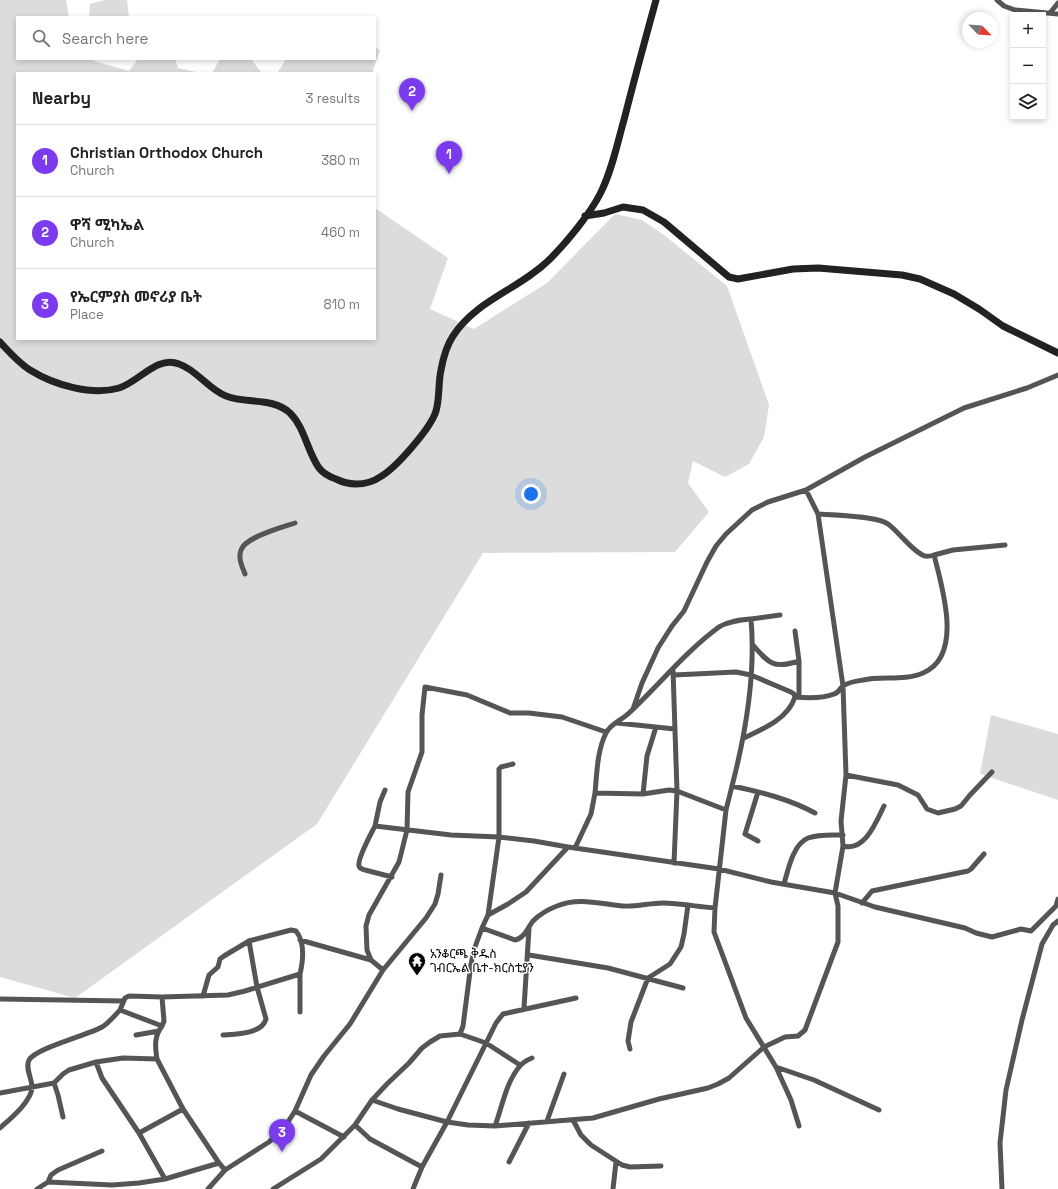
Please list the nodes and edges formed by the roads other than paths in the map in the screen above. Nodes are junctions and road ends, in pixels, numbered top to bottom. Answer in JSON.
{"nodes":[{"id":1,"x":656,"y":0,"type":"edge"},
{"id":2,"x":997,"y":0,"type":"edge"},
{"id":3,"x":1058,"y":3,"type":"edge"},
{"id":4,"x":1050,"y":13,"type":"junction"},
{"id":5,"x":1058,"y":14,"type":"edge"},
{"id":6,"x":585,"y":216,"type":"junction"},
{"id":7,"x":0,"y":342,"type":"edge"},
{"id":8,"x":1058,"y":353,"type":"edge"},
{"id":9,"x":1058,"y":375,"type":"edge"},
{"id":10,"x":806,"y":490,"type":"junction"},
{"id":11,"x":818,"y":514,"type":"junction"},
{"id":12,"x":295,"y":523,"type":"dead end"},
{"id":13,"x":1005,"y":544,"type":"dead end"},
{"id":14,"x":934,"y":555,"type":"junction"},
{"id":15,"x":245,"y":574,"type":"dead end"},
{"id":16,"x":780,"y":615,"type":"dead end"},
{"id":17,"x":752,"y":619,"type":"junction"},
{"id":18,"x":795,"y":630,"type":"dead end"},
{"id":19,"x":753,"y":645,"type":"junction"},
{"id":20,"x":799,"y":662,"type":"junction"},
{"id":21,"x":673,"y":672,"type":"junction"},
{"id":22,"x":751,"y":675,"type":"junction"},
{"id":23,"x":843,"y":686,"type":"junction"},
{"id":24,"x":797,"y":697,"type":"junction"},
{"id":25,"x":633,"y":709,"type":"junction"},
{"id":26,"x":617,"y":722,"type":"junction"},
{"id":27,"x":656,"y":727,"type":"junction"},
{"id":28,"x":675,"y":729,"type":"junction"},
{"id":29,"x":606,"y":732,"type":"junction"},
{"id":30,"x":744,"y":738,"type":"junction"},
{"id":31,"x":513,"y":764,"type":"dead end"},
{"id":32,"x":992,"y":772,"type":"dead end"},
{"id":33,"x":846,"y":775,"type":"junction"},
{"id":34,"x":732,"y":786,"type":"junction"},
{"id":35,"x":385,"y":790,"type":"dead end"},
{"id":36,"x":677,"y":791,"type":"junction"},
{"id":37,"x":758,"y":792,"type":"junction"},
{"id":38,"x":596,"y":793,"type":"junction"},
{"id":39,"x":643,"y":794,"type":"junction"},
{"id":40,"x":884,"y":806,"type":"dead end"},
{"id":41,"x":726,"y":810,"type":"junction"},
{"id":42,"x":815,"y":813,"type":"dead end"},
{"id":43,"x":374,"y":826,"type":"junction"},
{"id":44,"x":407,"y":830,"type":"junction"},
{"id":45,"x":843,"y":835,"type":"junction"},
{"id":46,"x":499,"y":837,"type":"junction"},
{"id":47,"x":758,"y":841,"type":"dead end"},
{"id":48,"x":843,"y":846,"type":"junction"},
{"id":49,"x":568,"y":847,"type":"junction"},
{"id":50,"x":575,"y":848,"type":"junction"},
{"id":51,"x":984,"y":854,"type":"dead end"},
{"id":52,"x":674,"y":863,"type":"junction"},
{"id":53,"x":719,"y":869,"type":"junction"},
{"id":54,"x":441,"y":875,"type":"dead end"},
{"id":55,"x":392,"y":877,"type":"junction"},
{"id":56,"x":784,"y":884,"type":"junction"},
{"id":57,"x":835,"y":893,"type":"junction"},
{"id":58,"x":1058,"y":899,"type":"edge"},
{"id":59,"x":862,"y":903,"type":"junction"},
{"id":60,"x":688,"y":905,"type":"junction"},
{"id":61,"x":715,"y":908,"type":"junction"},
{"id":62,"x":488,"y":915,"type":"junction"},
{"id":63,"x":1058,"y":921,"type":"edge"},
{"id":64,"x":529,"y":927,"type":"junction"},
{"id":65,"x":482,"y":928,"type":"junction"},
{"id":66,"x":300,"y":940,"type":"junction"},
{"id":67,"x":249,"y":941,"type":"junction"},
{"id":68,"x":529,"y":955,"type":"junction"},
{"id":69,"x":371,"y":960,"type":"junction"},
{"id":70,"x":383,"y":970,"type":"junction"},
{"id":71,"x":300,"y":974,"type":"junction"},
{"id":72,"x":648,"y":978,"type":"junction"},
{"id":73,"x":257,"y":988,"type":"junction"},
{"id":74,"x":683,"y":988,"type":"dead end"},
{"id":75,"x":204,"y":996,"type":"junction"},
{"id":76,"x":162,"y":997,"type":"junction"},
{"id":77,"x":576,"y":998,"type":"dead end"},
{"id":78,"x":0,"y":999,"type":"edge"},
{"id":79,"x":124,"y":1001,"type":"junction"},
{"id":80,"x":524,"y":1008,"type":"junction"},
{"id":81,"x":120,"y":1010,"type":"junction"},
{"id":82,"x":300,"y":1012,"type":"dead end"},
{"id":83,"x":160,"y":1029,"type":"junction"},
{"id":84,"x":460,"y":1034,"type":"junction"},
{"id":85,"x":136,"y":1035,"type":"dead end"},
{"id":86,"x":223,"y":1035,"type":"dead end"},
{"id":87,"x":486,"y":1043,"type":"junction"},
{"id":88,"x":764,"y":1047,"type":"junction"},
{"id":89,"x":630,"y":1049,"type":"dead end"},
{"id":90,"x":532,"y":1058,"type":"dead end"},
{"id":91,"x":157,"y":1059,"type":"junction"},
{"id":92,"x":96,"y":1062,"type":"junction"},
{"id":93,"x":520,"y":1065,"type":"junction"},
{"id":94,"x":776,"y":1066,"type":"junction"},
{"id":95,"x":564,"y":1074,"type":"dead end"},
{"id":96,"x":54,"y":1083,"type":"junction"},
{"id":97,"x":32,"y":1088,"type":"junction"},
{"id":98,"x":0,"y":1093,"type":"edge"},
{"id":99,"x":372,"y":1100,"type":"junction"},
{"id":100,"x":183,"y":1109,"type":"junction"},
{"id":101,"x":878,"y":1110,"type":"dead end"},
{"id":102,"x":295,"y":1111,"type":"junction"},
{"id":103,"x":63,"y":1117,"type":"dead end"},
{"id":104,"x":573,"y":1120,"type":"junction"},
{"id":105,"x":547,"y":1121,"type":"junction"},
{"id":106,"x":447,"y":1122,"type":"junction"},
{"id":107,"x":529,"y":1123,"type":"junction"},
{"id":108,"x":355,"y":1125,"type":"junction"},
{"id":109,"x":495,"y":1126,"type":"junction"},
{"id":110,"x":799,"y":1126,"type":"dead end"},
{"id":111,"x":0,"y":1128,"type":"edge"},
{"id":112,"x":139,"y":1133,"type":"junction"},
{"id":113,"x":344,"y":1137,"type":"junction"},
{"id":114,"x":102,"y":1151,"type":"dead end"},
{"id":115,"x":509,"y":1162,"type":"dead end"},
{"id":116,"x":616,"y":1162,"type":"junction"},
{"id":117,"x":219,"y":1164,"type":"junction"},
{"id":118,"x":661,"y":1166,"type":"dead end"},
{"id":119,"x":422,"y":1167,"type":"junction"},
{"id":120,"x":225,"y":1170,"type":"junction"},
{"id":121,"x":165,"y":1179,"type":"junction"},
{"id":122,"x":48,"y":1182,"type":"junction"},
{"id":123,"x":37,"y":1189,"type":"edge"},
{"id":124,"x":208,"y":1189,"type":"edge"},
{"id":125,"x":273,"y":1189,"type":"edge"},
{"id":126,"x":413,"y":1189,"type":"edge"},
{"id":127,"x":613,"y":1189,"type":"edge"},
{"id":128,"x":1002,"y":1189,"type":"edge"}],
"edges":[{"from":1,"to":6,"type":"main road"},
{"from":2,"to":4,"type":"street"},
{"from":3,"to":4,"type":"street"},
{"from":4,"to":5,"type":"street"},
{"from":6,"to":7,"type":"main road"},
{"from":6,"to":8,"type":"main road"},
{"from":9,"to":10,"type":"street"},
{"from":10,"to":11,"type":"street"},
{"from":10,"to":25,"type":"street"},
{"from":11,"to":14,"type":"street"},
{"from":11,"to":23,"type":"street"},
{"from":12,"to":15,"type":"street"},
{"from":13,"to":14,"type":"street"},
{"from":14,"to":23,"type":"street"},
{"from":16,"to":17,"type":"street"},
{"from":17,"to":19,"type":"street"},
{"from":17,"to":21,"type":"street"},
{"from":18,"to":20,"type":"street"},
{"from":19,"to":20,"type":"street"},
{"from":19,"to":22,"type":"street"},
{"from":20,"to":24,"type":"street"},
{"from":21,"to":22,"type":"street"},
{"from":21,"to":25,"type":"street"},
{"from":21,"to":28,"type":"street"},
{"from":22,"to":24,"type":"street"},
{"from":22,"to":30,"type":"street"},
{"from":23,"to":24,"type":"street"},
{"from":23,"to":33,"type":"street"},
{"from":24,"to":30,"type":"street"},
{"from":25,"to":26,"type":"street"},
{"from":26,"to":27,"type":"street"},
{"from":26,"to":29,"type":"street"},
{"from":27,"to":28,"type":"street"},
{"from":27,"to":39,"type":"street"},
{"from":28,"to":36,"type":"street"},
{"from":29,"to":38,"type":"street"},
{"from":29,"to":44,"type":"street"},
{"from":30,"to":34,"type":"street"},
{"from":31,"to":46,"type":"street"},
{"from":32,"to":33,"type":"street"},
{"from":33,"to":45,"type":"street"},
{"from":34,"to":37,"type":"street"},
{"from":34,"to":41,"type":"street"},
{"from":35,"to":43,"type":"street"},
{"from":36,"to":39,"type":"street"},
{"from":36,"to":41,"type":"street"},
{"from":36,"to":52,"type":"street"},
{"from":37,"to":42,"type":"street"},
{"from":37,"to":47,"type":"street"},
{"from":38,"to":39,"type":"street"},
{"from":38,"to":50,"type":"street"},
{"from":40,"to":48,"type":"street"},
{"from":41,"to":53,"type":"street"},
{"from":43,"to":44,"type":"street"},
{"from":43,"to":55,"type":"street"},
{"from":44,"to":46,"type":"street"},
{"from":44,"to":55,"type":"street"},
{"from":45,"to":48,"type":"street"},
{"from":45,"to":56,"type":"street"},
{"from":46,"to":49,"type":"street"},
{"from":46,"to":62,"type":"street"},
{"from":48,"to":57,"type":"street"},
{"from":49,"to":50,"type":"street"},
{"from":49,"to":62,"type":"street"},
{"from":50,"to":52,"type":"street"},
{"from":51,"to":59,"type":"street"},
{"from":52,"to":53,"type":"street"},
{"from":53,"to":56,"type":"street"},
{"from":53,"to":61,"type":"street"},
{"from":54,"to":70,"type":"street"},
{"from":55,"to":69,"type":"street"},
{"from":56,"to":57,"type":"street"},
{"from":57,"to":59,"type":"street"},
{"from":57,"to":88,"type":"street"},
{"from":58,"to":59,"type":"street"},
{"from":60,"to":61,"type":"street"},
{"from":60,"to":64,"type":"street"},
{"from":60,"to":72,"type":"street"},
{"from":61,"to":88,"type":"street"},
{"from":62,"to":65,"type":"street"},
{"from":63,"to":128,"type":"street"},
{"from":64,"to":65,"type":"street"},
{"from":64,"to":68,"type":"street"},
{"from":65,"to":84,"type":"street"},
{"from":66,"to":67,"type":"street"},
{"from":66,"to":69,"type":"street"},
{"from":66,"to":71,"type":"street"},
{"from":67,"to":73,"type":"street"},
{"from":67,"to":75,"type":"street"},
{"from":68,"to":72,"type":"street"},
{"from":68,"to":80,"type":"street"},
{"from":69,"to":70,"type":"street"},
{"from":70,"to":102,"type":"street"},
{"from":71,"to":73,"type":"street"},
{"from":71,"to":82,"type":"street"},
{"from":72,"to":74,"type":"street"},
{"from":72,"to":89,"type":"street"},
{"from":73,"to":75,"type":"street"},
{"from":73,"to":86,"type":"street"},
{"from":75,"to":76,"type":"street"},
{"from":76,"to":79,"type":"street"},
{"from":76,"to":83,"type":"street"},
{"from":77,"to":80,"type":"street"},
{"from":78,"to":79,"type":"street"},
{"from":79,"to":81,"type":"street"},
{"from":80,"to":87,"type":"street"},
{"from":81,"to":83,"type":"street"},
{"from":81,"to":97,"type":"street"},
{"from":83,"to":85,"type":"street"},
{"from":83,"to":91,"type":"street"},
{"from":84,"to":87,"type":"street"},
{"from":84,"to":99,"type":"street"},
{"from":87,"to":93,"type":"street"},
{"from":87,"to":106,"type":"street"},
{"from":88,"to":94,"type":"street"},
{"from":88,"to":104,"type":"street"},
{"from":90,"to":93,"type":"street"},
{"from":91,"to":92,"type":"street"},
{"from":91,"to":100,"type":"street"},
{"from":92,"to":96,"type":"street"},
{"from":92,"to":112,"type":"street"},
{"from":93,"to":109,"type":"street"},
{"from":94,"to":101,"type":"street"},
{"from":94,"to":110,"type":"street"},
{"from":95,"to":105,"type":"street"},
{"from":96,"to":97,"type":"street"},
{"from":96,"to":103,"type":"street"},
{"from":97,"to":98,"type":"street"},
{"from":97,"to":111,"type":"street"},
{"from":99,"to":106,"type":"street"},
{"from":99,"to":108,"type":"street"},
{"from":100,"to":112,"type":"street"},
{"from":100,"to":117,"type":"street"},
{"from":102,"to":113,"type":"street"},
{"from":102,"to":120,"type":"street"},
{"from":104,"to":105,"type":"street"},
{"from":104,"to":116,"type":"street"},
{"from":105,"to":107,"type":"street"},
{"from":106,"to":109,"type":"street"},
{"from":106,"to":119,"type":"street"},
{"from":107,"to":109,"type":"street"},
{"from":107,"to":115,"type":"street"},
{"from":108,"to":113,"type":"street"},
{"from":108,"to":119,"type":"street"},
{"from":112,"to":121,"type":"street"},
{"from":113,"to":125,"type":"street"},
{"from":114,"to":122,"type":"street"},
{"from":116,"to":118,"type":"street"},
{"from":116,"to":127,"type":"street"},
{"from":117,"to":120,"type":"street"},
{"from":117,"to":121,"type":"street"},
{"from":119,"to":126,"type":"street"},
{"from":120,"to":124,"type":"street"},
{"from":121,"to":122,"type":"street"},
{"from":122,"to":123,"type":"street"}]}
